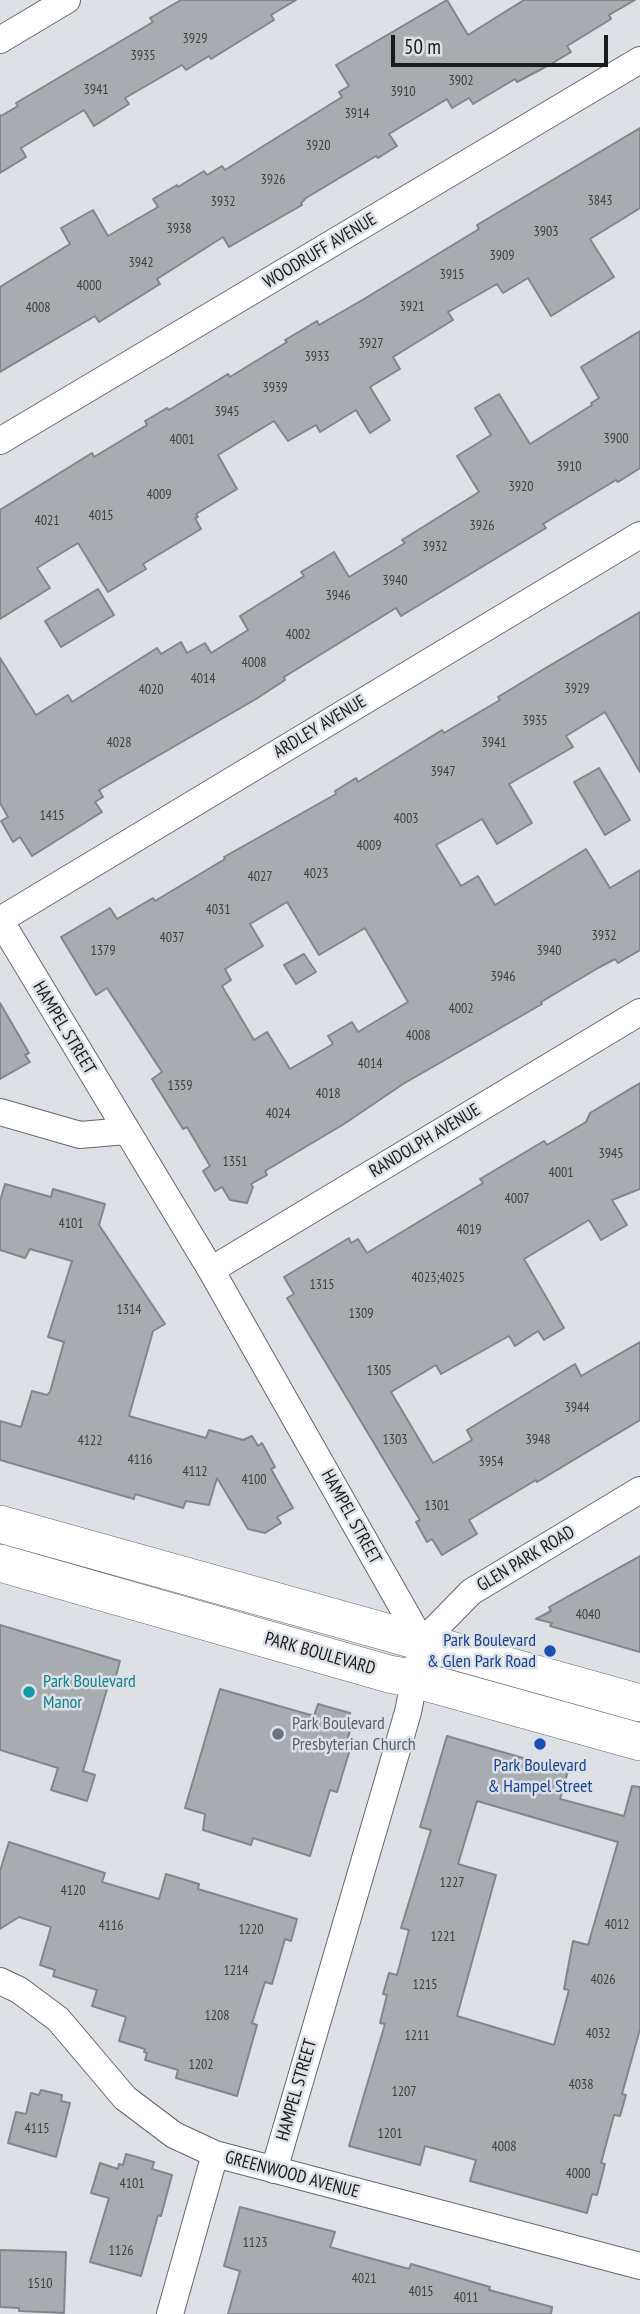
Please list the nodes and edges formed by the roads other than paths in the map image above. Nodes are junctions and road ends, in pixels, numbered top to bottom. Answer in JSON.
{"nodes":[{"id":1,"x":67,"y":0,"type":"edge"},
{"id":2,"x":0,"y":40,"type":"edge"},
{"id":3,"x":640,"y":60,"type":"edge"},
{"id":4,"x":0,"y":441,"type":"edge"},
{"id":5,"x":640,"y":535,"type":"edge"},
{"id":6,"x":0,"y":920,"type":"edge"},
{"id":7,"x":640,"y":1012,"type":"edge"},
{"id":8,"x":0,"y":1112,"type":"edge"},
{"id":9,"x":126,"y":1131,"type":"junction"},
{"id":10,"x":211,"y":1270,"type":"junction"},
{"id":11,"x":640,"y":1490,"type":"edge"},
{"id":12,"x":0,"y":1524,"type":"edge"},
{"id":13,"x":0,"y":1563,"type":"edge"},
{"id":14,"x":422,"y":1642,"type":"junction"},
{"id":15,"x":414,"y":1679,"type":"junction"},
{"id":16,"x":640,"y":1703,"type":"edge"},
{"id":17,"x":640,"y":1742,"type":"edge"},
{"id":18,"x":0,"y":1980,"type":"edge"},
{"id":19,"x":215,"y":2154,"type":"junction"},
{"id":20,"x":274,"y":2170,"type":"junction"},
{"id":21,"x":639,"y":2261,"type":"edge"},
{"id":22,"x":170,"y":2314,"type":"edge"}],
"edges":[{"from":1,"to":2,"type":"street"},
{"from":3,"to":4,"type":"street","name":"WOODRUFF AVENUE"},
{"from":5,"to":6,"type":"street","name":"ARDLEY AVENUE"},
{"from":6,"to":9,"type":"street","name":"HAMPEL STREET"},
{"from":7,"to":10,"type":"street","name":"RANDOLPH AVENUE"},
{"from":8,"to":9,"type":"street"},
{"from":9,"to":10,"type":"street","name":"HAMPEL STREET"},
{"from":10,"to":14,"type":"street","name":"HAMPEL STREET"},
{"from":11,"to":14,"type":"street","name":"GLEN PARK ROAD"},
{"from":12,"to":14,"type":"main road"},
{"from":13,"to":15,"type":"main road","name":"PARK BOULEVARD"},
{"from":14,"to":15,"type":"street","name":"HAMPEL STREET"},
{"from":14,"to":16,"type":"main road"},
{"from":15,"to":17,"type":"main road","name":"PARK BOULEVARD"},
{"from":15,"to":20,"type":"street","name":"HAMPEL STREET"},
{"from":18,"to":19,"type":"street","name":"GREENWOOD AVENUE"},
{"from":19,"to":20,"type":"street","name":"GREENWOOD AVENUE"},
{"from":19,"to":22,"type":"street"},
{"from":20,"to":21,"type":"street","name":"GREENWOOD AVENUE"}]}
